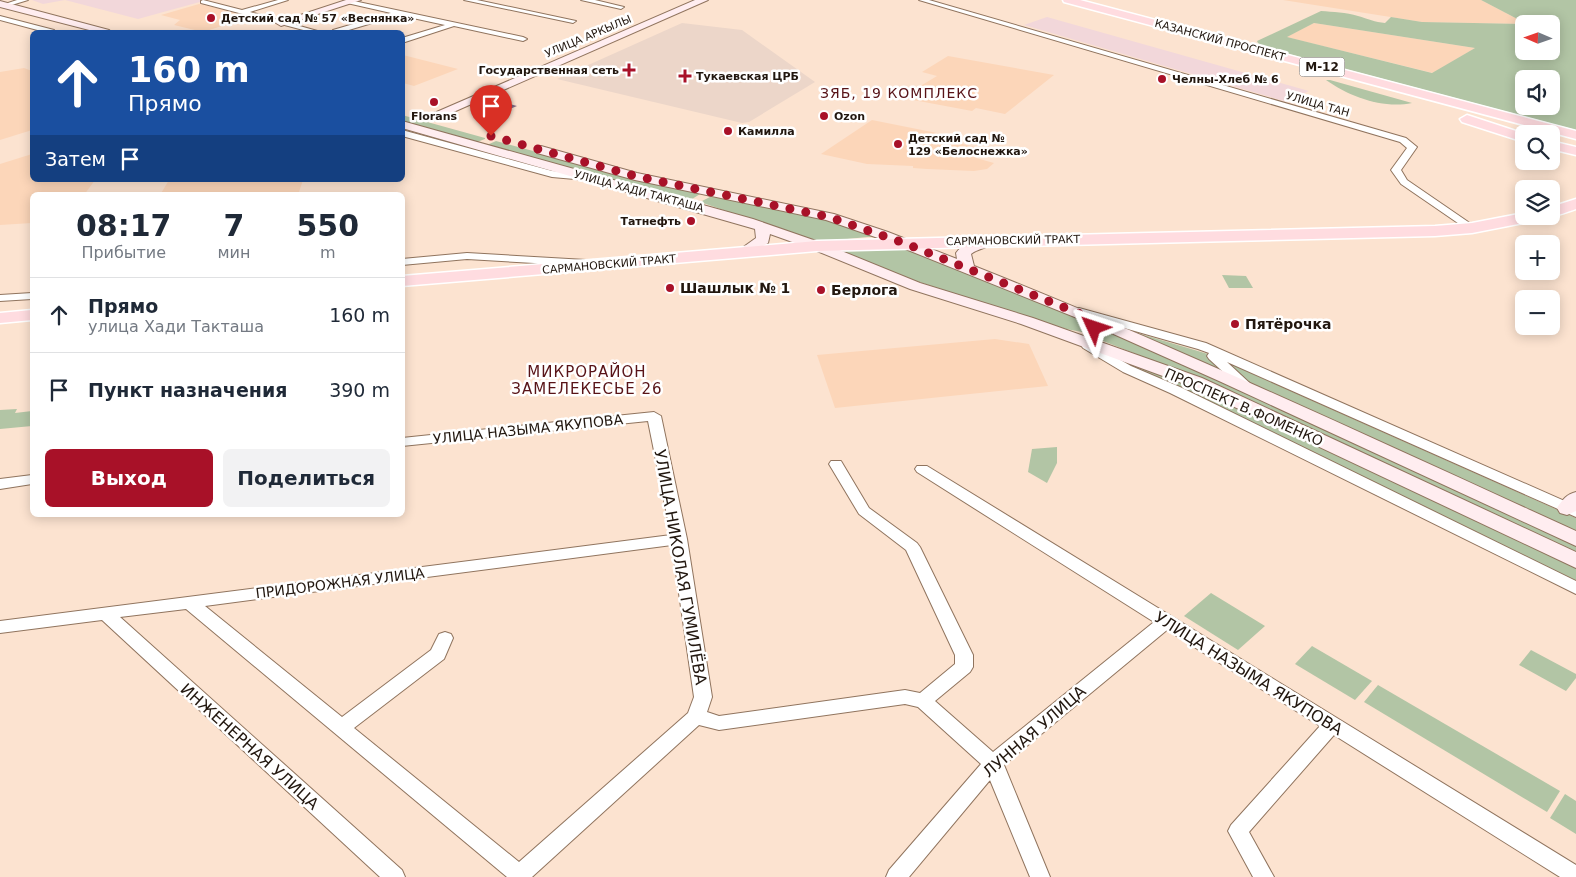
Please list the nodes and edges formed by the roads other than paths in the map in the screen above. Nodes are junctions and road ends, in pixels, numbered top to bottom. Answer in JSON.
{"nodes":[{"id":1,"x":24,"y":0,"type":"edge"},
{"id":2,"x":212,"y":0,"type":"edge"},
{"id":3,"x":285,"y":0,"type":"edge"},
{"id":4,"x":467,"y":0,"type":"edge"},
{"id":5,"x":584,"y":0,"type":"edge"},
{"id":6,"x":703,"y":0,"type":"edge"},
{"id":7,"x":922,"y":0,"type":"edge"},
{"id":8,"x":353,"y":1,"type":"edge"},
{"id":9,"x":1063,"y":1,"type":"edge"},
{"id":10,"x":2,"y":5,"type":"edge"},
{"id":11,"x":621,"y":7,"type":"dead end"},
{"id":12,"x":243,"y":12,"type":"junction"},
{"id":13,"x":400,"y":12,"type":"junction"},
{"id":14,"x":0,"y":18,"type":"edge"},
{"id":15,"x":573,"y":21,"type":"dead end"},
{"id":16,"x":281,"y":23,"type":"junction"},
{"id":17,"x":454,"y":24,"type":"junction"},
{"id":18,"x":44,"y":30,"type":"edge"},
{"id":19,"x":88,"y":30,"type":"edge"},
{"id":20,"x":98,"y":30,"type":"edge"},
{"id":21,"x":309,"y":30,"type":"edge"},
{"id":22,"x":342,"y":30,"type":"edge"},
{"id":23,"x":523,"y":39,"type":"dead end"},
{"id":24,"x":405,"y":40,"type":"edge"},
{"id":25,"x":405,"y":113,"type":"edge"},
{"id":26,"x":428,"y":119,"type":"junction"},
{"id":27,"x":405,"y":125,"type":"edge"},
{"id":28,"x":1526,"y":125,"type":"edge"},
{"id":29,"x":464,"y":128,"type":"dead end"},
{"id":30,"x":1515,"y":131,"type":"edge"},
{"id":31,"x":405,"y":133,"type":"edge"},
{"id":32,"x":1560,"y":134,"type":"edge"},
{"id":33,"x":491,"y":136,"type":"dead end"},
{"id":34,"x":439,"y":139,"type":"junction"},
{"id":35,"x":1576,"y":141,"type":"edge"},
{"id":36,"x":469,"y":143,"type":"junction"},
{"id":37,"x":517,"y":144,"type":"dead end"},
{"id":38,"x":1560,"y":147,"type":"edge"},
{"id":39,"x":1576,"y":151,"type":"edge"},
{"id":40,"x":587,"y":177,"type":"junction"},
{"id":41,"x":723,"y":194,"type":"junction"},
{"id":42,"x":1576,"y":204,"type":"edge"},
{"id":43,"x":705,"y":209,"type":"junction"},
{"id":44,"x":1560,"y":209,"type":"edge"},
{"id":45,"x":1515,"y":220,"type":"edge"},
{"id":46,"x":760,"y":226,"type":"junction"},
{"id":47,"x":1472,"y":228,"type":"junction"},
{"id":48,"x":989,"y":242,"type":"junction"},
{"id":49,"x":904,"y":243,"type":"junction"},
{"id":50,"x":817,"y":246,"type":"junction"},
{"id":51,"x":742,"y":253,"type":"junction"},
{"id":52,"x":405,"y":262,"type":"edge"},
{"id":53,"x":604,"y":264,"type":"junction"},
{"id":54,"x":967,"y":269,"type":"junction"},
{"id":55,"x":405,"y":281,"type":"edge"},
{"id":56,"x":30,"y":296,"type":"edge"},
{"id":57,"x":0,"y":298,"type":"edge"},
{"id":58,"x":1062,"y":307,"type":"junction"},
{"id":59,"x":30,"y":315,"type":"edge"},
{"id":60,"x":1088,"y":317,"type":"junction"},
{"id":61,"x":0,"y":318,"type":"edge"},
{"id":62,"x":1070,"y":336,"type":"junction"},
{"id":63,"x":1202,"y":346,"type":"junction"},
{"id":64,"x":1250,"y":389,"type":"junction"},
{"id":65,"x":654,"y":416,"type":"joint"},
{"id":66,"x":405,"y":442,"type":"edge"},
{"id":67,"x":836,"y":464,"type":"dead end"},
{"id":68,"x":922,"y":469,"type":"dead end"},
{"id":69,"x":30,"y":480,"type":"edge"},
{"id":70,"x":0,"y":484,"type":"edge"},
{"id":71,"x":1573,"y":506,"type":"edge"},
{"id":72,"x":679,"y":539,"type":"junction"},
{"id":73,"x":1576,"y":539,"type":"edge"},
{"id":74,"x":1576,"y":561,"type":"edge"},
{"id":75,"x":1576,"y":588,"type":"edge"},
{"id":76,"x":190,"y":603,"type":"junction"},
{"id":77,"x":106,"y":614,"type":"junction"},
{"id":78,"x":1166,"y":621,"type":"junction"},
{"id":79,"x":0,"y":627,"type":"edge"},
{"id":80,"x":445,"y":638,"type":"dead end"},
{"id":81,"x":923,"y":701,"type":"junction"},
{"id":82,"x":696,"y":717,"type":"junction"},
{"id":83,"x":1332,"y":725,"type":"junction"},
{"id":84,"x":341,"y":728,"type":"junction"},
{"id":85,"x":993,"y":763,"type":"junction"},
{"id":86,"x":520,"y":876,"type":"edge"},
{"id":87,"x":1576,"y":876,"type":"edge"},
{"id":88,"x":395,"y":877,"type":"edge"},
{"id":89,"x":896,"y":877,"type":"edge"},
{"id":90,"x":1040,"y":877,"type":"edge"},
{"id":91,"x":1264,"y":877,"type":"edge"}],
"edges":[{"from":1,"to":10,"type":"street"},
{"from":2,"to":12,"type":"street"},
{"from":3,"to":12,"type":"street"},
{"from":4,"to":15,"type":"street"},
{"from":5,"to":11,"type":"street"},
{"from":6,"to":26,"type":"street","name":"УЛИЦА АРКЫЛЫ"},
{"from":7,"to":47,"type":"street","name":"УЛИЦА ТАН"},
{"from":8,"to":13,"type":"street"},
{"from":8,"to":16,"type":"main road"},
{"from":9,"to":28,"type":"main road","name":"КАЗАНСКИЙ ПРОСПЕКТ","number":"М-12"},
{"from":9,"to":30,"type":"main road","name":"КАЗАНСКИЙ ПРОСПЕКТ","number":"М-12"},
{"from":10,"to":19,"type":"main road"},
{"from":10,"to":20,"type":"main road"},
{"from":12,"to":16,"type":"street"},
{"from":13,"to":17,"type":"street"},
{"from":13,"to":22,"type":"street"},
{"from":14,"to":18,"type":"street"},
{"from":16,"to":21,"type":"street"},
{"from":17,"to":23,"type":"street"},
{"from":17,"to":24,"type":"street"},
{"from":25,"to":26,"type":"main road"},
{"from":26,"to":29,"type":"main road"},
{"from":27,"to":34,"type":"main road","name":"УЛИЦА ХАДИ ТАКТАША"},
{"from":31,"to":34,"type":"street"},
{"from":32,"to":35,"type":"main road","name":"КАЗАНСКИЙ ПРОСПЕКТ","number":"М-12"},
{"from":33,"to":36,"type":"main road"},
{"from":34,"to":36,"type":"main road","name":"УЛИЦА ХАДИ ТАКТАША"},
{"from":34,"to":40,"type":"street"},
{"from":36,"to":40,"type":"main road","name":"УЛИЦА ХАДИ ТАКТАША"},
{"from":37,"to":41,"type":"main road","name":"УЛИЦА ХАДИ ТАКТАША"},
{"from":38,"to":39,"type":"main road"},
{"from":40,"to":43,"type":"main road","name":"УЛИЦА ХАДИ ТАКТАША"},
{"from":41,"to":43,"type":"main road"},
{"from":41,"to":49,"type":"main road","name":"УЛИЦА ХАДИ ТАКТАША"},
{"from":42,"to":44,"type":"main road"},
{"from":43,"to":46,"type":"street","name":"УЛИЦА ХАДИ ТАКТАША"},
{"from":45,"to":47,"type":"main road","name":"САРМАНОВСКИЙ ТРАКТ"},
{"from":46,"to":50,"type":"main road","name":"УЛИЦА ХАДИ ТАКТАША"},
{"from":46,"to":51,"type":"main road"},
{"from":47,"to":48,"type":"main road","name":"САРМАНОВСКИЙ ТРАКТ"},
{"from":48,"to":49,"type":"main road","name":"САРМАНОВСКИЙ ТРАКТ"},
{"from":48,"to":54,"type":"main road"},
{"from":49,"to":50,"type":"main road","name":"САРМАНОВСКИЙ ТРАКТ"},
{"from":49,"to":54,"type":"main road","name":"ПРОСПЕКТ В.ФОМЕНКО"},
{"from":50,"to":51,"type":"main road","name":"САРМАНОВСКИЙ ТРАКТ"},
{"from":50,"to":62,"type":"main road","name":"ПРОСПЕКТ В.ФОМЕНКО"},
{"from":51,"to":53,"type":"main road","name":"САРМАНОВСКИЙ ТРАКТ"},
{"from":52,"to":53,"type":"street"},
{"from":53,"to":55,"type":"main road","name":"САРМАНОВСКИЙ ТРАКТ"},
{"from":54,"to":58,"type":"street","name":"ПРОСПЕКТ В.ФОМЕНКО"},
{"from":56,"to":57,"type":"street"},
{"from":58,"to":60,"type":"street","name":"ПРОСПЕКТ В.ФОМЕНКО"},
{"from":58,"to":63,"type":"street"},
{"from":59,"to":61,"type":"main road"},
{"from":60,"to":62,"type":"main road"},
{"from":60,"to":64,"type":"main road","name":"ПРОСПЕКТ В.ФОМЕНКО"},
{"from":62,"to":74,"type":"main road","name":"ПРОСПЕКТ В.ФОМЕНКО"},
{"from":62,"to":75,"type":"street"},
{"from":63,"to":64,"type":"street"},
{"from":63,"to":71,"type":"street"},
{"from":64,"to":73,"type":"main road","name":"ПРОСПЕКТ В.ФОМЕНКО"},
{"from":65,"to":66,"type":"street","name":"УЛИЦА НАЗЫМА ЯКУПОВА"},
{"from":65,"to":72,"type":"street","name":"УЛИЦА НИКОЛАЯ ГУМИЛЁВА"},
{"from":67,"to":81,"type":"street"},
{"from":68,"to":78,"type":"street","name":"УЛИЦА НАЗЫМА ЯКУПОВА"},
{"from":69,"to":70,"type":"street"},
{"from":72,"to":76,"type":"street","name":"ПРИДОРОЖНАЯ УЛИЦА"},
{"from":72,"to":82,"type":"street","name":"УЛИЦА НИКОЛАЯ ГУМИЛЁВА"},
{"from":76,"to":77,"type":"street","name":"ПРИДОРОЖНАЯ УЛИЦА"},
{"from":76,"to":84,"type":"street"},
{"from":77,"to":79,"type":"street","name":"ПРИДОРОЖНАЯ УЛИЦА"},
{"from":77,"to":88,"type":"street","name":"ИНЖЕНЕРНАЯ УЛИЦА"},
{"from":78,"to":83,"type":"street","name":"УЛИЦА НАЗЫМА ЯКУПОВА"},
{"from":78,"to":85,"type":"street","name":"ЛУННАЯ УЛИЦА"},
{"from":80,"to":84,"type":"street"},
{"from":81,"to":82,"type":"street"},
{"from":81,"to":85,"type":"street"},
{"from":82,"to":86,"type":"street"},
{"from":83,"to":87,"type":"street","name":"УЛИЦА НАЗЫМА ЯКУПОВА"},
{"from":83,"to":91,"type":"street"},
{"from":84,"to":86,"type":"street"},
{"from":85,"to":89,"type":"street","name":"ЛУННАЯ УЛИЦА"},
{"from":85,"to":90,"type":"street"}]}
